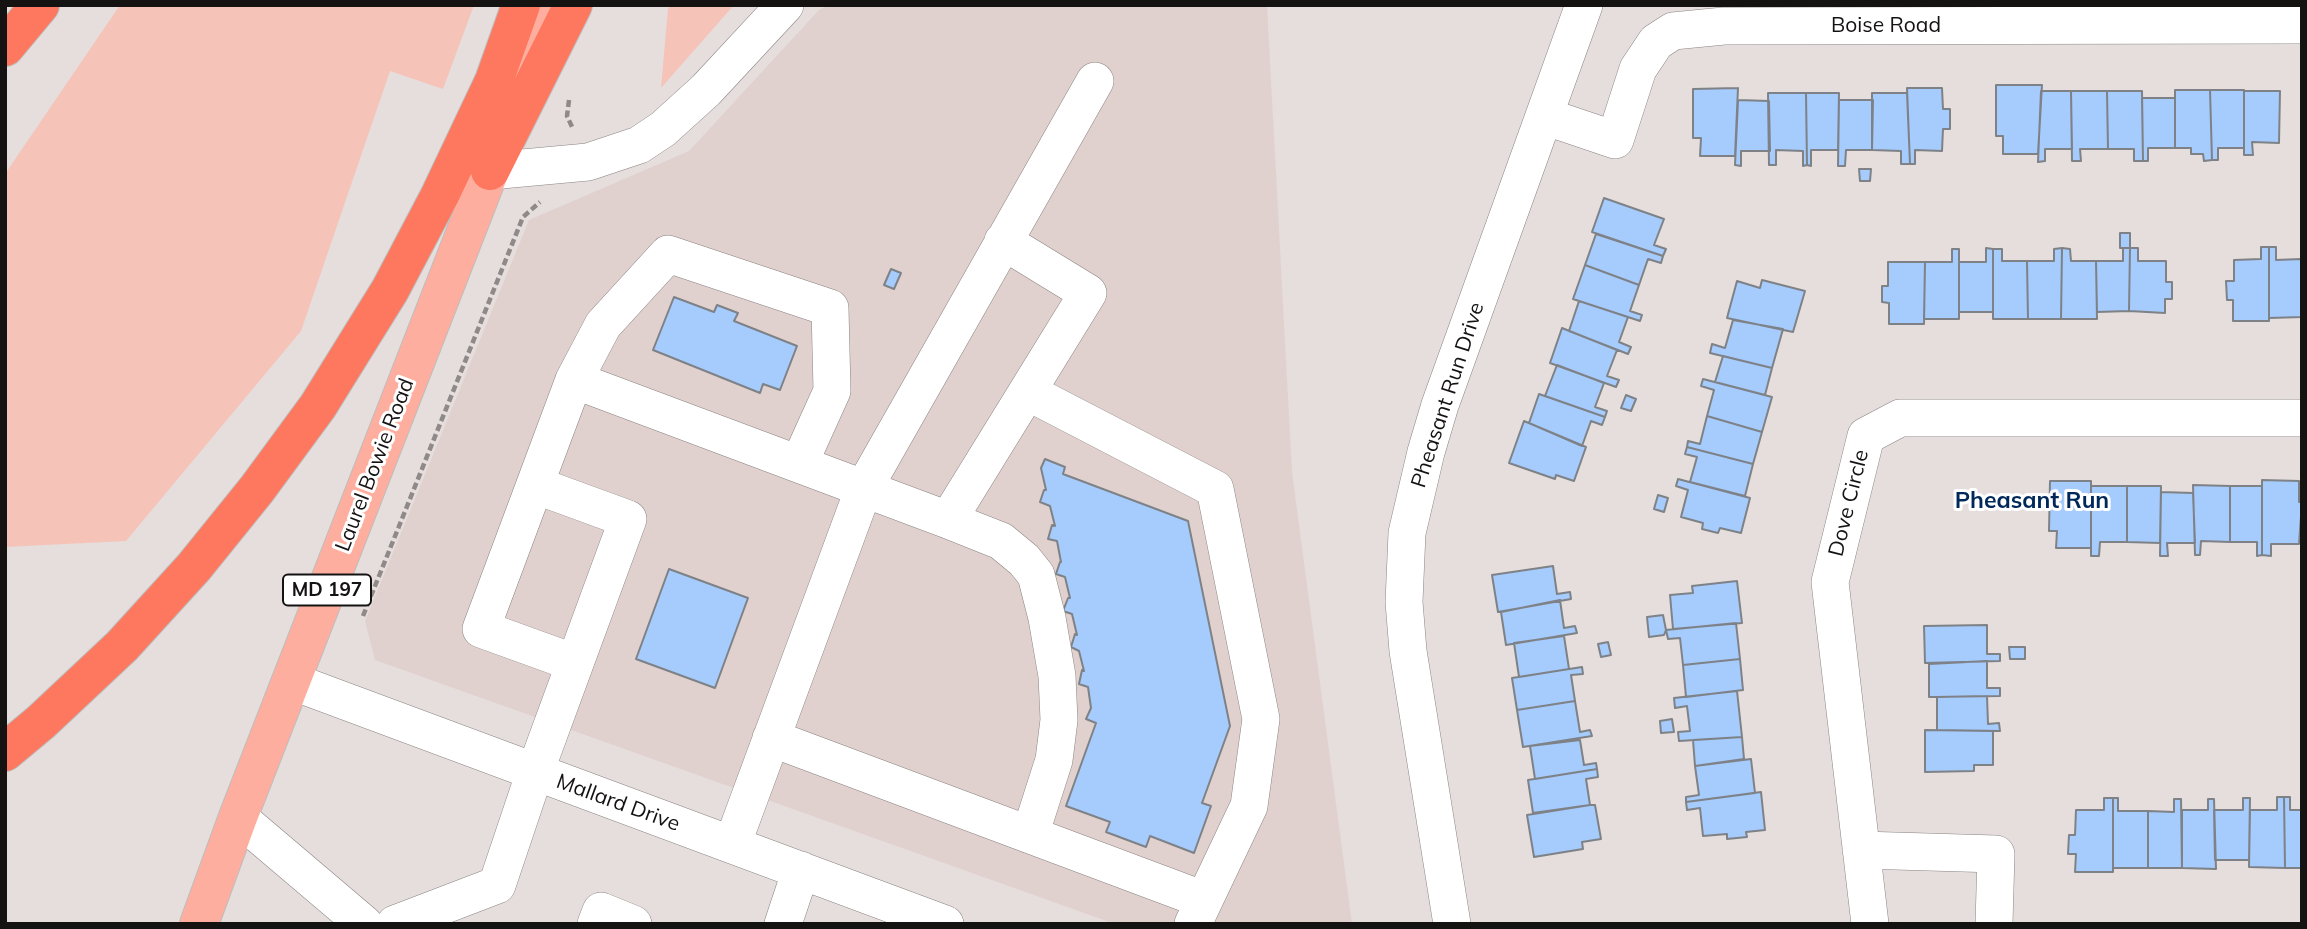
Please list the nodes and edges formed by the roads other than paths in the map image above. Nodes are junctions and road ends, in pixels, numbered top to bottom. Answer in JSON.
{"nodes":[{"id":1,"x":40,"y":5,"type":"edge"},
{"id":2,"x":521,"y":5,"type":"edge"},
{"id":3,"x":549,"y":5,"type":"edge"},
{"id":4,"x":573,"y":5,"type":"edge"},
{"id":5,"x":785,"y":5,"type":"edge"},
{"id":6,"x":1584,"y":5,"type":"edge"},
{"id":7,"x":2302,"y":25,"type":"edge"},
{"id":8,"x":5,"y":47,"type":"edge"},
{"id":9,"x":1095,"y":81,"type":"dead end"},
{"id":10,"x":1544,"y":116,"type":"junction"},
{"id":11,"x":490,"y":171,"type":"junction"},
{"id":12,"x":1003,"y":241,"type":"junction"},
{"id":13,"x":574,"y":380,"type":"junction"},
{"id":14,"x":1028,"y":392,"type":"junction"},
{"id":15,"x":2302,"y":418,"type":"edge"},
{"id":16,"x":799,"y":464,"type":"junction"},
{"id":17,"x":535,"y":485,"type":"junction"},
{"id":18,"x":864,"y":488,"type":"junction"},
{"id":19,"x":948,"y":520,"type":"junction"},
{"id":20,"x":575,"y":663,"type":"junction"},
{"id":21,"x":291,"y":681,"type":"junction"},
{"id":22,"x":771,"y":738,"type":"junction"},
{"id":23,"x":5,"y":752,"type":"edge"},
{"id":24,"x":535,"y":772,"type":"junction"},
{"id":25,"x":238,"y":817,"type":"junction"},
{"id":26,"x":1030,"y":835,"type":"junction"},
{"id":27,"x":732,"y":845,"type":"junction"},
{"id":28,"x":1861,"y":850,"type":"junction"},
{"id":29,"x":801,"y":870,"type":"junction"},
{"id":30,"x":1199,"y":912,"type":"edge"},
{"id":31,"x":199,"y":924,"type":"edge"},
{"id":32,"x":364,"y":924,"type":"edge"},
{"id":33,"x":395,"y":924,"type":"edge"},
{"id":34,"x":596,"y":924,"type":"edge"},
{"id":35,"x":633,"y":924,"type":"edge"},
{"id":36,"x":783,"y":924,"type":"edge"},
{"id":37,"x":945,"y":924,"type":"edge"},
{"id":38,"x":1452,"y":924,"type":"edge"},
{"id":39,"x":1870,"y":924,"type":"edge"},
{"id":40,"x":1994,"y":924,"type":"edge"}],
"edges":[{"from":1,"to":8,"type":"highway"},
{"from":2,"to":23,"type":"highway"},
{"from":3,"to":11,"type":"main road","name":"Laurel Bowie Road","number":"MD 197"},
{"from":4,"to":11,"type":"highway"},
{"from":5,"to":11,"type":"street"},
{"from":6,"to":10,"type":"street","name":"Pheasant Run Drive"},
{"from":7,"to":10,"type":"street","name":"Boise Road"},
{"from":9,"to":12,"type":"street"},
{"from":10,"to":38,"type":"street","name":"Pheasant Run Drive"},
{"from":11,"to":21,"type":"main road","name":"Laurel Bowie Road","number":"MD 197"},
{"from":12,"to":14,"type":"street"},
{"from":12,"to":18,"type":"street"},
{"from":13,"to":16,"type":"street"},
{"from":13,"to":16,"type":"street"},
{"from":13,"to":17,"type":"street"},
{"from":14,"to":19,"type":"street"},
{"from":14,"to":30,"type":"street"},
{"from":15,"to":28,"type":"street","name":"Dove Circle"},
{"from":16,"to":18,"type":"street"},
{"from":17,"to":20,"type":"street"},
{"from":17,"to":20,"type":"street"},
{"from":18,"to":19,"type":"street"},
{"from":18,"to":22,"type":"street"},
{"from":19,"to":26,"type":"street"},
{"from":20,"to":24,"type":"street"},
{"from":21,"to":24,"type":"street","name":"Mallard Drive"},
{"from":21,"to":25,"type":"main road","name":"Laurel Bowie Road","number":"MD 197"},
{"from":22,"to":26,"type":"street"},
{"from":22,"to":27,"type":"street"},
{"from":24,"to":27,"type":"street","name":"Mallard Drive"},
{"from":24,"to":33,"type":"street"},
{"from":25,"to":31,"type":"main road","name":"Laurel Bowie Road","number":"MD 197"},
{"from":25,"to":32,"type":"street"},
{"from":26,"to":30,"type":"street"},
{"from":27,"to":29,"type":"street","name":"Mallard Drive"},
{"from":28,"to":39,"type":"street","name":"Dove Circle"},
{"from":28,"to":40,"type":"street"},
{"from":29,"to":36,"type":"street"},
{"from":29,"to":37,"type":"street","name":"Mallard Drive"},
{"from":34,"to":35,"type":"street"}]}
